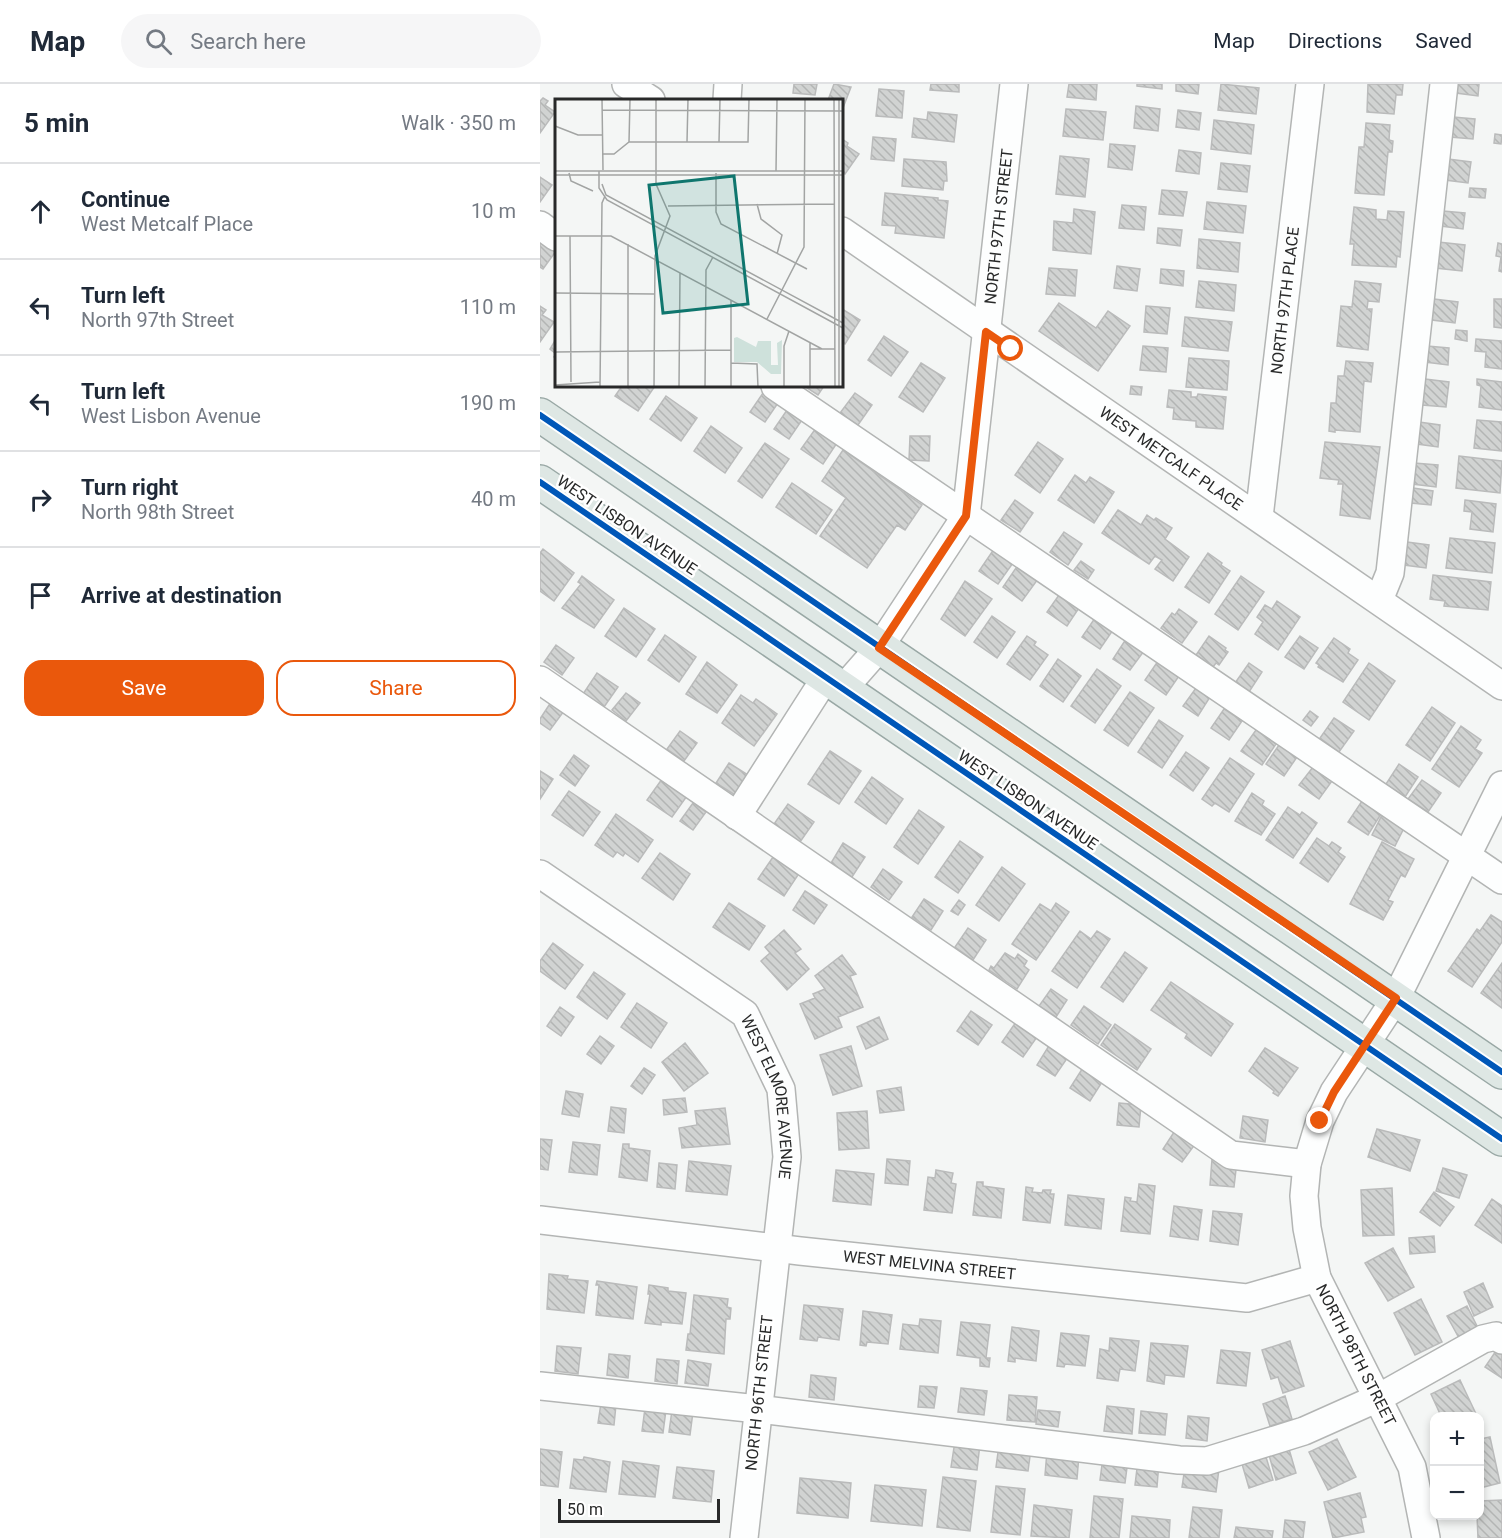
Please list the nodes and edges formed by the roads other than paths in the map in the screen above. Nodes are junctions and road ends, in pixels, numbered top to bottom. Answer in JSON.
{"nodes":[{"id":1,"x":627,"y":84,"type":"edge"},
{"id":2,"x":728,"y":84,"type":"edge"},
{"id":3,"x":1014,"y":84,"type":"edge"},
{"id":4,"x":1310,"y":84,"type":"edge"},
{"id":5,"x":1444,"y":84,"type":"edge"},
{"id":6,"x":650,"y":99,"type":"edge"},
{"id":7,"x":727,"y":99,"type":"edge"},
{"id":8,"x":540,"y":225,"type":"edge"},
{"id":9,"x":843,"y":232,"type":"edge"},
{"id":10,"x":555,"y":236,"type":"edge"},
{"id":11,"x":986,"y":332,"type":"junction"},
{"id":12,"x":776,"y":387,"type":"edge"},
{"id":13,"x":540,"y":416,"type":"edge"},
{"id":14,"x":540,"y":482,"type":"edge"},
{"id":15,"x":966,"y":516,"type":"junction"},
{"id":16,"x":1259,"y":518,"type":"junction"},
{"id":17,"x":1378,"y":600,"type":"junction"},
{"id":18,"x":879,"y":648,"type":"junction"},
{"id":19,"x":540,"y":680,"type":"edge"},
{"id":20,"x":835,"y":683,"type":"junction"},
{"id":21,"x":1502,"y":686,"type":"edge"},
{"id":22,"x":1502,"y":785,"type":"edge"},
{"id":23,"x":737,"y":816,"type":"junction"},
{"id":24,"x":1467,"y":855,"type":"junction"},
{"id":25,"x":540,"y":874,"type":"edge"},
{"id":26,"x":1502,"y":880,"type":"edge"},
{"id":27,"x":1396,"y":998,"type":"junction"},
{"id":28,"x":1364,"y":1046,"type":"junction"},
{"id":29,"x":1502,"y":1072,"type":"edge"},
{"id":30,"x":1502,"y":1139,"type":"edge"},
{"id":31,"x":1307,"y":1164,"type":"junction"},
{"id":32,"x":540,"y":1220,"type":"edge"},
{"id":33,"x":775,"y":1248,"type":"junction"},
{"id":34,"x":1317,"y":1278,"type":"junction"},
{"id":35,"x":1502,"y":1340,"type":"edge"},
{"id":36,"x":540,"y":1386,"type":"edge"},
{"id":37,"x":1378,"y":1398,"type":"junction"},
{"id":38,"x":758,"y":1409,"type":"junction"},
{"id":39,"x":744,"y":1538,"type":"edge"},
{"id":40,"x":1426,"y":1538,"type":"edge"}],
"edges":[{"from":1,"to":6,"type":"street"},
{"from":2,"to":7,"type":"street"},
{"from":3,"to":11,"type":"street","name":"NORTH 97TH STREET"},
{"from":4,"to":16,"type":"street","name":"NORTH 97TH PLACE"},
{"from":5,"to":17,"type":"street"},
{"from":8,"to":10,"type":"street"},
{"from":9,"to":11,"type":"street","name":"WEST METCALF PLACE"},
{"from":11,"to":15,"type":"street","name":"NORTH 97TH STREET"},
{"from":11,"to":16,"type":"street","name":"WEST METCALF PLACE"},
{"from":12,"to":15,"type":"street"},
{"from":13,"to":18,"type":"main road"},
{"from":14,"to":20,"type":"main road","name":"WEST LISBON AVENUE"},
{"from":15,"to":18,"type":"street","name":"NORTH 97TH STREET"},
{"from":15,"to":24,"type":"street"},
{"from":16,"to":17,"type":"street","name":"WEST METCALF PLACE"},
{"from":17,"to":21,"type":"street","name":"WEST METCALF PLACE"},
{"from":18,"to":20,"type":"street","name":"NORTH 97TH STREET"},
{"from":18,"to":27,"type":"main road"},
{"from":19,"to":23,"type":"street"},
{"from":20,"to":23,"type":"street","name":"NORTH 97TH STREET"},
{"from":20,"to":28,"type":"main road","name":"WEST LISBON AVENUE"},
{"from":22,"to":24,"type":"street","name":"NORTH 98TH STREET"},
{"from":23,"to":31,"type":"street"},
{"from":24,"to":26,"type":"street"},
{"from":24,"to":27,"type":"street","name":"NORTH 98TH STREET"},
{"from":25,"to":33,"type":"street","name":"WEST ELMORE AVENUE"},
{"from":27,"to":28,"type":"street","name":"NORTH 98TH STREET"},
{"from":27,"to":29,"type":"main road"},
{"from":28,"to":30,"type":"main road","name":"WEST LISBON AVENUE"},
{"from":28,"to":31,"type":"street","name":"NORTH 98TH STREET"},
{"from":31,"to":34,"type":"street","name":"NORTH 98TH STREET"},
{"from":32,"to":33,"type":"street","name":"WEST MELVINA STREET"},
{"from":33,"to":34,"type":"street","name":"WEST MELVINA STREET"},
{"from":33,"to":38,"type":"street","name":"NORTH 96TH STREET"},
{"from":34,"to":37,"type":"street","name":"NORTH 98TH STREET"},
{"from":35,"to":37,"type":"street"},
{"from":36,"to":38,"type":"street"},
{"from":37,"to":38,"type":"street"},
{"from":37,"to":40,"type":"street","name":"NORTH 98TH STREET"},
{"from":38,"to":39,"type":"street","name":"NORTH 96TH STREET"}]}
